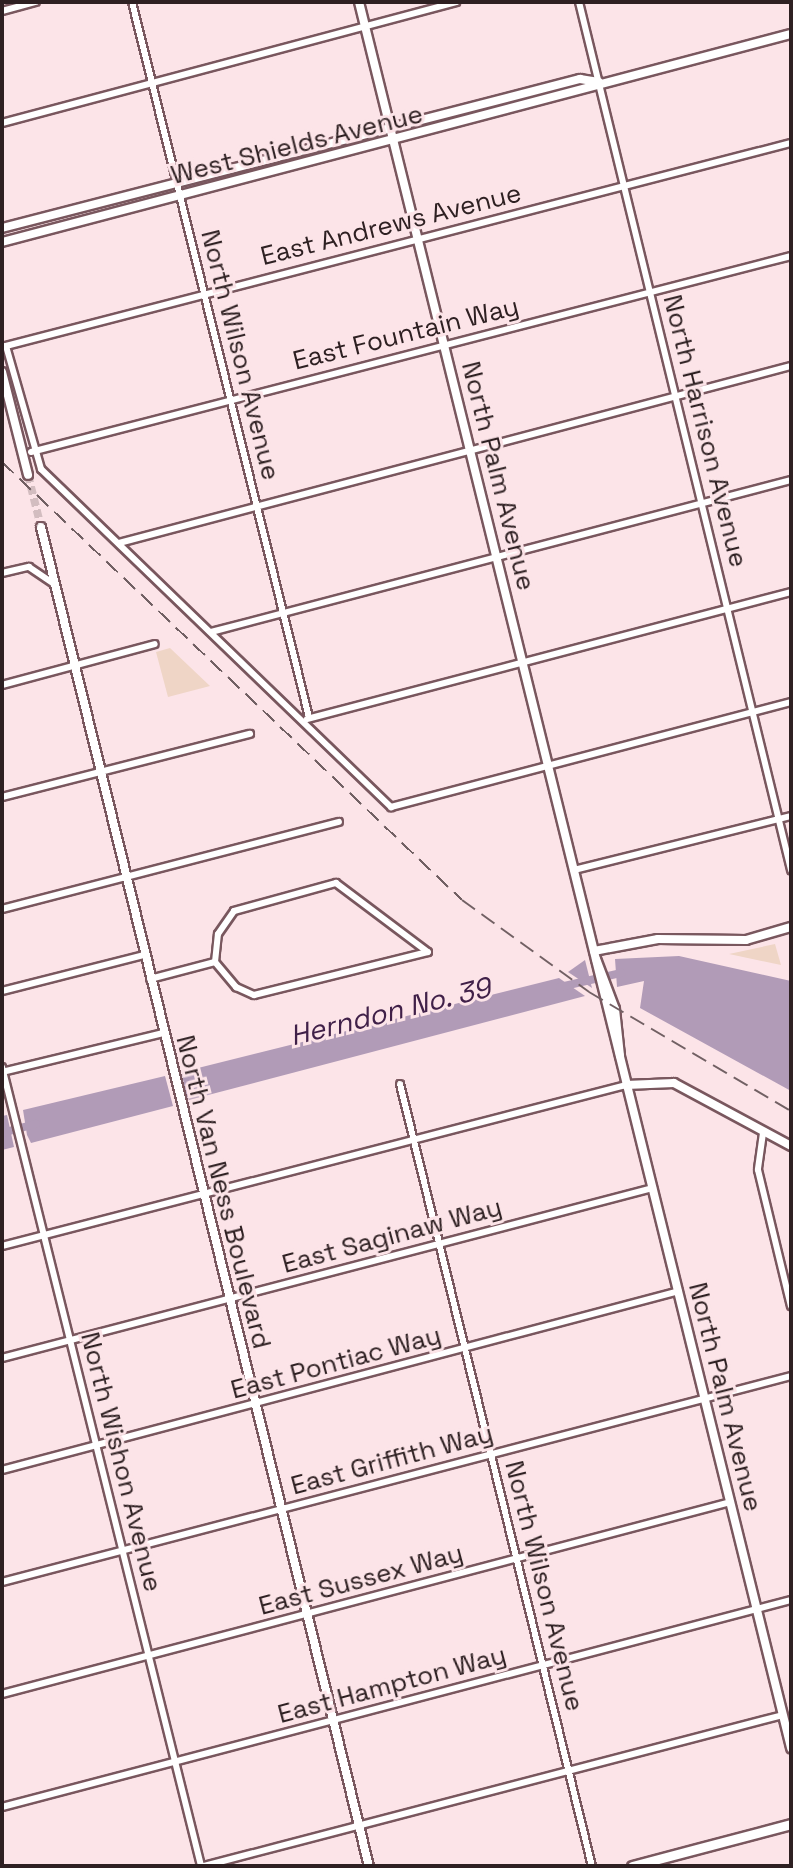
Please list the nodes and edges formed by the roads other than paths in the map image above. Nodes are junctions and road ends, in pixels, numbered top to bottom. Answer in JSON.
{"nodes":[{"id":1,"x":36,"y":2,"type":"edge"},
{"id":2,"x":132,"y":2,"type":"edge"},
{"id":3,"x":359,"y":2,"type":"edge"},
{"id":4,"x":456,"y":2,"type":"edge"},
{"id":5,"x":579,"y":2,"type":"edge"},
{"id":6,"x":2,"y":11,"type":"edge"},
{"id":7,"x":364,"y":25,"type":"junction"},
{"id":8,"x":791,"y":34,"type":"edge"},
{"id":9,"x":153,"y":82,"type":"junction"},
{"id":10,"x":600,"y":82,"type":"junction"},
{"id":11,"x":2,"y":123,"type":"edge"},
{"id":12,"x":392,"y":128,"type":"junction"},
{"id":13,"x":395,"y":141,"type":"junction"},
{"id":14,"x":791,"y":143,"type":"edge"},
{"id":15,"x":178,"y":185,"type":"junction"},
{"id":16,"x":627,"y":185,"type":"junction"},
{"id":17,"x":181,"y":196,"type":"junction"},
{"id":18,"x":2,"y":228,"type":"edge"},
{"id":19,"x":419,"y":239,"type":"junction"},
{"id":20,"x":2,"y":242,"type":"edge"},
{"id":21,"x":791,"y":256,"type":"edge"},
{"id":22,"x":651,"y":291,"type":"junction"},
{"id":23,"x":204,"y":294,"type":"junction"},
{"id":24,"x":445,"y":346,"type":"junction"},
{"id":25,"x":4,"y":347,"type":"edge"},
{"id":26,"x":791,"y":366,"type":"edge"},
{"id":27,"x":2,"y":372,"type":"edge"},
{"id":28,"x":5,"y":385,"type":"junction"},
{"id":29,"x":674,"y":397,"type":"junction"},
{"id":30,"x":231,"y":399,"type":"junction"},
{"id":31,"x":17,"y":402,"type":"junction"},
{"id":32,"x":471,"y":451,"type":"junction"},
{"id":33,"x":31,"y":452,"type":"junction"},
{"id":34,"x":28,"y":475,"type":"tunnel mouth"},
{"id":35,"x":791,"y":480,"type":"edge"},
{"id":36,"x":702,"y":503,"type":"junction"},
{"id":37,"x":258,"y":506,"type":"junction"},
{"id":38,"x":41,"y":527,"type":"tunnel mouth"},
{"id":39,"x":119,"y":543,"type":"junction"},
{"id":40,"x":497,"y":557,"type":"junction"},
{"id":41,"x":2,"y":573,"type":"edge"},
{"id":42,"x":53,"y":583,"type":"junction"},
{"id":43,"x":791,"y":592,"type":"edge"},
{"id":44,"x":728,"y":608,"type":"junction"},
{"id":45,"x":284,"y":612,"type":"junction"},
{"id":46,"x":211,"y":632,"type":"junction"},
{"id":47,"x":155,"y":644,"type":"dead end"},
{"id":48,"x":523,"y":663,"type":"junction"},
{"id":49,"x":73,"y":666,"type":"junction"},
{"id":50,"x":2,"y":685,"type":"edge"},
{"id":51,"x":791,"y":702,"type":"edge"},
{"id":52,"x":753,"y":712,"type":"junction"},
{"id":53,"x":306,"y":719,"type":"junction"},
{"id":54,"x":250,"y":734,"type":"dead end"},
{"id":55,"x":548,"y":768,"type":"junction"},
{"id":56,"x":99,"y":772,"type":"junction"},
{"id":57,"x":2,"y":797,"type":"edge"},
{"id":58,"x":791,"y":816,"type":"edge"},
{"id":59,"x":779,"y":819,"type":"junction"},
{"id":60,"x":339,"y":822,"type":"dead end"},
{"id":61,"x":574,"y":870,"type":"junction"},
{"id":62,"x":791,"y":870,"type":"edge"},
{"id":63,"x":125,"y":877,"type":"junction"},
{"id":64,"x":2,"y":909,"type":"edge"},
{"id":65,"x":791,"y":927,"type":"edge"},
{"id":66,"x":144,"y":955,"type":"junction"},
{"id":67,"x":597,"y":961,"type":"junction"},
{"id":68,"x":215,"y":962,"type":"junction"},
{"id":69,"x":150,"y":979,"type":"junction"},
{"id":70,"x":2,"y":991,"type":"edge"},
{"id":71,"x":163,"y":1033,"type":"junction"},
{"id":72,"x":620,"y":1056,"type":"junction"},
{"id":73,"x":2,"y":1071,"type":"edge"},
{"id":74,"x":400,"y":1084,"type":"dead end"},
{"id":75,"x":626,"y":1085,"type":"junction"},
{"id":76,"x":763,"y":1133,"type":"junction"},
{"id":77,"x":414,"y":1139,"type":"junction"},
{"id":78,"x":791,"y":1146,"type":"edge"},
{"id":79,"x":653,"y":1188,"type":"junction"},
{"id":80,"x":203,"y":1194,"type":"junction"},
{"id":81,"x":44,"y":1235,"type":"junction"},
{"id":82,"x":440,"y":1244,"type":"junction"},
{"id":83,"x":2,"y":1246,"type":"edge"},
{"id":84,"x":679,"y":1291,"type":"junction"},
{"id":85,"x":229,"y":1299,"type":"junction"},
{"id":86,"x":791,"y":1306,"type":"edge"},
{"id":87,"x":70,"y":1340,"type":"junction"},
{"id":88,"x":465,"y":1350,"type":"junction"},
{"id":89,"x":2,"y":1358,"type":"edge"},
{"id":90,"x":791,"y":1376,"type":"edge"},
{"id":91,"x":706,"y":1399,"type":"junction"},
{"id":92,"x":255,"y":1405,"type":"junction"},
{"id":93,"x":97,"y":1446,"type":"junction"},
{"id":94,"x":491,"y":1455,"type":"junction"},
{"id":95,"x":2,"y":1470,"type":"edge"},
{"id":96,"x":730,"y":1502,"type":"junction"},
{"id":97,"x":281,"y":1510,"type":"junction"},
{"id":98,"x":124,"y":1551,"type":"junction"},
{"id":99,"x":517,"y":1560,"type":"junction"},
{"id":100,"x":2,"y":1582,"type":"edge"},
{"id":101,"x":791,"y":1600,"type":"edge"},
{"id":102,"x":756,"y":1609,"type":"junction"},
{"id":103,"x":307,"y":1615,"type":"junction"},
{"id":104,"x":150,"y":1656,"type":"junction"},
{"id":105,"x":543,"y":1666,"type":"junction"},
{"id":106,"x":2,"y":1694,"type":"edge"},
{"id":107,"x":783,"y":1715,"type":"junction"},
{"id":108,"x":333,"y":1721,"type":"junction"},
{"id":109,"x":791,"y":1748,"type":"edge"},
{"id":110,"x":176,"y":1762,"type":"junction"},
{"id":111,"x":569,"y":1771,"type":"junction"},
{"id":112,"x":2,"y":1807,"type":"edge"},
{"id":113,"x":791,"y":1824,"type":"edge"},
{"id":114,"x":359,"y":1827,"type":"junction"},
{"id":115,"x":202,"y":1866,"type":"edge"},
{"id":116,"x":369,"y":1866,"type":"edge"},
{"id":117,"x":592,"y":1866,"type":"edge"},
{"id":118,"x":632,"y":1866,"type":"edge"}],
"edges":[{"from":1,"to":6,"type":"street"},
{"from":2,"to":9,"type":"street","name":"North Wilson Avenue"},
{"from":3,"to":7,"type":"main road","name":"North Palm Avenue"},
{"from":4,"to":7,"type":"street"},
{"from":5,"to":10,"type":"street","name":"North Harrison Avenue"},
{"from":7,"to":9,"type":"street"},
{"from":7,"to":12,"type":"main road","name":"North Palm Avenue"},
{"from":8,"to":10,"type":"main road","name":"West Shields Avenue"},
{"from":9,"to":11,"type":"street"},
{"from":9,"to":15,"type":"street","name":"North Wilson Avenue"},
{"from":10,"to":12,"type":"main road","name":"West Shields Avenue"},
{"from":10,"to":13,"type":"main road","name":"West Shields Avenue"},
{"from":10,"to":16,"type":"street","name":"North Harrison Avenue"},
{"from":12,"to":13,"type":"main road","name":"North Palm Avenue"},
{"from":12,"to":15,"type":"main road","name":"West Shields Avenue"},
{"from":13,"to":17,"type":"main road","name":"West Shields Avenue"},
{"from":13,"to":19,"type":"main road","name":"North Palm Avenue"},
{"from":14,"to":16,"type":"street","name":"East Andrews Avenue"},
{"from":15,"to":17,"type":"street","name":"North Wilson Avenue"},
{"from":15,"to":18,"type":"main road","name":"West Shields Avenue"},
{"from":16,"to":19,"type":"street","name":"East Andrews Avenue"},
{"from":16,"to":22,"type":"street","name":"North Harrison Avenue"},
{"from":17,"to":20,"type":"main road","name":"West Shields Avenue"},
{"from":17,"to":23,"type":"street","name":"North Wilson Avenue"},
{"from":19,"to":23,"type":"street","name":"East Andrews Avenue"},
{"from":19,"to":24,"type":"main road","name":"North Palm Avenue"},
{"from":21,"to":22,"type":"street","name":"East Fountain Way"},
{"from":22,"to":24,"type":"street","name":"East Fountain Way"},
{"from":22,"to":29,"type":"street","name":"North Harrison Avenue"},
{"from":23,"to":25,"type":"street","name":"East Andrews Avenue"},
{"from":23,"to":30,"type":"street","name":"North Wilson Avenue"},
{"from":24,"to":30,"type":"street","name":"East Fountain Way"},
{"from":24,"to":32,"type":"main road","name":"North Palm Avenue"},
{"from":25,"to":31,"type":"street"},
{"from":26,"to":29,"type":"street"},
{"from":27,"to":28,"type":"main road"},
{"from":28,"to":31,"type":"street"},
{"from":28,"to":34,"type":"main road"},
{"from":29,"to":32,"type":"street"},
{"from":29,"to":36,"type":"street","name":"North Harrison Avenue"},
{"from":30,"to":33,"type":"street","name":"East Fountain Way"},
{"from":30,"to":37,"type":"street","name":"North Wilson Avenue"},
{"from":31,"to":33,"type":"street"},
{"from":32,"to":37,"type":"street"},
{"from":32,"to":40,"type":"main road","name":"North Palm Avenue"},
{"from":33,"to":39,"type":"street"},
{"from":35,"to":36,"type":"street"},
{"from":36,"to":40,"type":"street"},
{"from":36,"to":44,"type":"street","name":"North Harrison Avenue"},
{"from":37,"to":39,"type":"street"},
{"from":37,"to":45,"type":"street","name":"North Wilson Avenue"},
{"from":38,"to":42,"type":"main road","name":"North Van Ness Boulevard"},
{"from":39,"to":46,"type":"street"},
{"from":40,"to":45,"type":"street"},
{"from":40,"to":48,"type":"main road","name":"North Palm Avenue"},
{"from":41,"to":42,"type":"street"},
{"from":42,"to":49,"type":"main road","name":"North Van Ness Boulevard"},
{"from":43,"to":44,"type":"street"},
{"from":44,"to":48,"type":"street"},
{"from":44,"to":52,"type":"street","name":"North Harrison Avenue"},
{"from":45,"to":46,"type":"street"},
{"from":45,"to":53,"type":"street","name":"North Wilson Avenue"},
{"from":46,"to":53,"type":"street"},
{"from":47,"to":49,"type":"street"},
{"from":48,"to":53,"type":"street"},
{"from":48,"to":55,"type":"main road","name":"North Palm Avenue"},
{"from":49,"to":50,"type":"street"},
{"from":49,"to":56,"type":"main road","name":"North Van Ness Boulevard"},
{"from":51,"to":52,"type":"street"},
{"from":52,"to":55,"type":"street"},
{"from":52,"to":59,"type":"street","name":"North Harrison Avenue"},
{"from":53,"to":55,"type":"street"},
{"from":54,"to":56,"type":"street"},
{"from":55,"to":61,"type":"main road","name":"North Palm Avenue"},
{"from":56,"to":57,"type":"street"},
{"from":56,"to":63,"type":"main road","name":"North Van Ness Boulevard"},
{"from":58,"to":59,"type":"street"},
{"from":59,"to":61,"type":"street"},
{"from":59,"to":62,"type":"street","name":"North Harrison Avenue"},
{"from":60,"to":63,"type":"street"},
{"from":61,"to":67,"type":"main road","name":"North Palm Avenue"},
{"from":63,"to":64,"type":"street"},
{"from":63,"to":66,"type":"main road","name":"North Van Ness Boulevard"},
{"from":65,"to":67,"type":"main road"},
{"from":66,"to":69,"type":"main road","name":"North Van Ness Boulevard"},
{"from":66,"to":70,"type":"street"},
{"from":67,"to":72,"type":"main road","name":"North Palm Avenue"},
{"from":67,"to":72,"type":"main road","name":"North Palm Avenue"},
{"from":68,"to":68,"type":"street"},
{"from":68,"to":69,"type":"street"},
{"from":69,"to":71,"type":"main road","name":"North Van Ness Boulevard"},
{"from":71,"to":73,"type":"street"},
{"from":71,"to":80,"type":"main road","name":"North Van Ness Boulevard"},
{"from":72,"to":75,"type":"main road","name":"North Palm Avenue"},
{"from":73,"to":81,"type":"street","name":"North Wishon Avenue"},
{"from":74,"to":77,"type":"street","name":"North Wilson Avenue"},
{"from":75,"to":76,"type":"main road"},
{"from":75,"to":77,"type":"street"},
{"from":75,"to":79,"type":"main road","name":"North Palm Avenue"},
{"from":76,"to":78,"type":"main road"},
{"from":76,"to":86,"type":"street"},
{"from":77,"to":80,"type":"street"},
{"from":77,"to":82,"type":"street","name":"North Wilson Avenue"},
{"from":79,"to":82,"type":"street","name":"East Saginaw Way"},
{"from":79,"to":84,"type":"main road","name":"North Palm Avenue"},
{"from":80,"to":81,"type":"street"},
{"from":80,"to":85,"type":"main road","name":"North Van Ness Boulevard"},
{"from":81,"to":83,"type":"street"},
{"from":81,"to":87,"type":"street","name":"North Wishon Avenue"},
{"from":82,"to":85,"type":"street","name":"East Saginaw Way"},
{"from":82,"to":88,"type":"street","name":"North Wilson Avenue"},
{"from":84,"to":88,"type":"street","name":"East Pontiac Way"},
{"from":84,"to":91,"type":"main road","name":"North Palm Avenue"},
{"from":85,"to":87,"type":"street","name":"East Saginaw Way"},
{"from":85,"to":92,"type":"main road","name":"North Van Ness Boulevard"},
{"from":87,"to":89,"type":"street","name":"East Saginaw Way"},
{"from":87,"to":93,"type":"street","name":"North Wishon Avenue"},
{"from":88,"to":92,"type":"street","name":"East Pontiac Way"},
{"from":88,"to":94,"type":"street","name":"North Wilson Avenue"},
{"from":90,"to":91,"type":"street","name":"East Griffith Way"},
{"from":91,"to":94,"type":"street","name":"East Griffith Way"},
{"from":91,"to":96,"type":"main road","name":"North Palm Avenue"},
{"from":92,"to":93,"type":"street","name":"East Pontiac Way"},
{"from":92,"to":97,"type":"main road","name":"North Van Ness Boulevard"},
{"from":93,"to":95,"type":"street","name":"East Pontiac Way"},
{"from":93,"to":98,"type":"street","name":"North Wishon Avenue"},
{"from":94,"to":97,"type":"street","name":"East Griffith Way"},
{"from":94,"to":99,"type":"street","name":"North Wilson Avenue"},
{"from":96,"to":99,"type":"street","name":"East Sussex Way"},
{"from":96,"to":102,"type":"main road","name":"North Palm Avenue"},
{"from":97,"to":98,"type":"street","name":"East Griffith Way"},
{"from":97,"to":103,"type":"main road","name":"North Van Ness Boulevard"},
{"from":98,"to":100,"type":"street","name":"East Griffith Way"},
{"from":98,"to":104,"type":"street","name":"North Wishon Avenue"},
{"from":99,"to":103,"type":"street","name":"East Sussex Way"},
{"from":99,"to":105,"type":"street","name":"North Wilson Avenue"},
{"from":101,"to":102,"type":"street","name":"East Hampton Way"},
{"from":102,"to":105,"type":"street","name":"East Hampton Way"},
{"from":102,"to":107,"type":"main road","name":"North Palm Avenue"},
{"from":103,"to":104,"type":"street","name":"East Sussex Way"},
{"from":103,"to":108,"type":"main road","name":"North Van Ness Boulevard"},
{"from":104,"to":106,"type":"street","name":"East Sussex Way"},
{"from":104,"to":110,"type":"street","name":"North Wishon Avenue"},
{"from":105,"to":108,"type":"street","name":"East Hampton Way"},
{"from":105,"to":111,"type":"street","name":"North Wilson Avenue"},
{"from":107,"to":109,"type":"main road","name":"North Palm Avenue"},
{"from":107,"to":111,"type":"street"},
{"from":108,"to":110,"type":"street","name":"East Hampton Way"},
{"from":108,"to":114,"type":"main road","name":"North Van Ness Boulevard"},
{"from":110,"to":112,"type":"street","name":"East Hampton Way"},
{"from":110,"to":115,"type":"street","name":"North Wishon Avenue"},
{"from":111,"to":114,"type":"street"},
{"from":111,"to":117,"type":"street","name":"North Wilson Avenue"},
{"from":113,"to":118,"type":"main road"},
{"from":114,"to":115,"type":"street"},
{"from":114,"to":116,"type":"main road","name":"North Van Ness Boulevard"}]}
